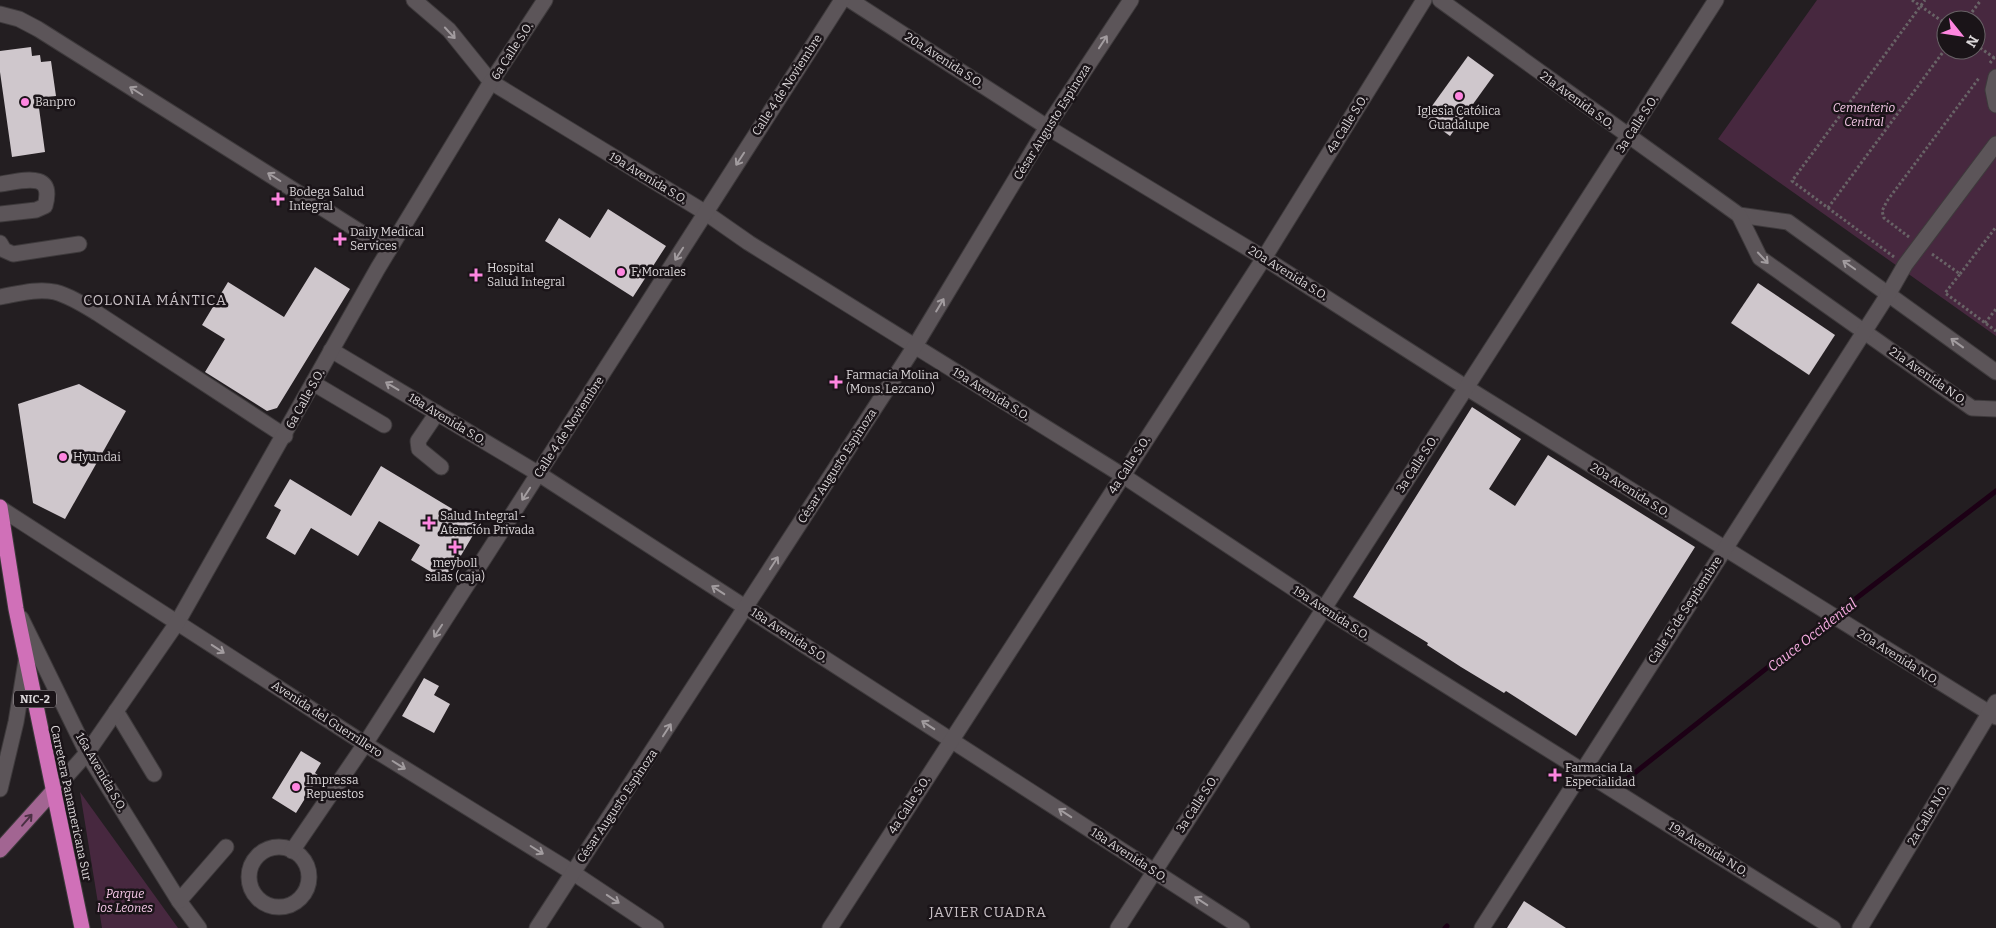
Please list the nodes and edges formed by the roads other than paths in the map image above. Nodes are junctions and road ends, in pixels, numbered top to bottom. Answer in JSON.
{"nodes":[{"id":1,"x":414,"y":0,"type":"edge"},
{"id":2,"x":545,"y":0,"type":"edge"},
{"id":3,"x":842,"y":0,"type":"edge"},
{"id":4,"x":850,"y":0,"type":"edge"},
{"id":5,"x":1131,"y":0,"type":"edge"},
{"id":6,"x":1424,"y":0,"type":"edge"},
{"id":7,"x":1440,"y":0,"type":"edge"},
{"id":8,"x":1716,"y":0,"type":"edge"},
{"id":9,"x":0,"y":14,"type":"edge"},
{"id":10,"x":1989,"y":72,"type":"edge"},
{"id":11,"x":492,"y":82,"type":"junction"},
{"id":12,"x":1996,"y":105,"type":"edge"},
{"id":13,"x":1047,"y":127,"type":"junction"},
{"id":14,"x":1628,"y":137,"type":"junction"},
{"id":15,"x":1996,"y":144,"type":"edge"},
{"id":16,"x":0,"y":184,"type":"edge"},
{"id":17,"x":706,"y":213,"type":"junction"},
{"id":18,"x":0,"y":214,"type":"edge"},
{"id":19,"x":1739,"y":216,"type":"junction"},
{"id":20,"x":0,"y":243,"type":"edge"},
{"id":21,"x":78,"y":244,"type":"dead end"},
{"id":22,"x":389,"y":250,"type":"junction"},
{"id":23,"x":1264,"y":258,"type":"junction"},
{"id":24,"x":1889,"y":293,"type":"junction"},
{"id":25,"x":0,"y":297,"type":"edge"},
{"id":26,"x":1864,"y":331,"type":"junction"},
{"id":27,"x":915,"y":346,"type":"junction"},
{"id":28,"x":332,"y":350,"type":"junction"},
{"id":29,"x":1996,"y":372,"type":"edge"},
{"id":30,"x":313,"y":383,"type":"junction"},
{"id":31,"x":1467,"y":388,"type":"junction"},
{"id":32,"x":1996,"y":409,"type":"edge"},
{"id":33,"x":437,"y":413,"type":"junction"},
{"id":34,"x":384,"y":425,"type":"dead end"},
{"id":35,"x":285,"y":436,"type":"junction"},
{"id":36,"x":441,"y":467,"type":"dead end"},
{"id":37,"x":539,"y":474,"type":"junction"},
{"id":38,"x":1122,"y":475,"type":"junction"},
{"id":39,"x":0,"y":508,"type":"edge"},
{"id":40,"x":1724,"y":549,"type":"junction"},
{"id":41,"x":746,"y":608,"type":"junction"},
{"id":42,"x":1323,"y":608,"type":"junction"},
{"id":43,"x":16,"y":609,"type":"junction"},
{"id":44,"x":177,"y":623,"type":"junction"},
{"id":45,"x":26,"y":660,"type":"junction"},
{"id":46,"x":116,"y":711,"type":"junction"},
{"id":47,"x":1994,"y":711,"type":"edge"},
{"id":48,"x":951,"y":740,"type":"junction"},
{"id":49,"x":365,"y":744,"type":"junction"},
{"id":50,"x":87,"y":753,"type":"junction"},
{"id":51,"x":1583,"y":770,"type":"junction"},
{"id":52,"x":154,"y":774,"type":"dead end"},
{"id":53,"x":0,"y":789,"type":"edge"},
{"id":54,"x":54,"y":790,"type":"junction"},
{"id":55,"x":226,"y":847,"type":"dead end"},
{"id":56,"x":0,"y":850,"type":"edge"},
{"id":57,"x":292,"y":851,"type":"dead end"},
{"id":58,"x":1155,"y":871,"type":"junction"},
{"id":59,"x":572,"y":872,"type":"junction"},
{"id":60,"x":179,"y":901,"type":"junction"},
{"id":61,"x":82,"y":928,"type":"edge"},
{"id":62,"x":200,"y":928,"type":"edge"},
{"id":63,"x":537,"y":928,"type":"edge"},
{"id":64,"x":656,"y":928,"type":"edge"},
{"id":65,"x":830,"y":928,"type":"edge"},
{"id":66,"x":1118,"y":928,"type":"edge"},
{"id":67,"x":1242,"y":928,"type":"edge"},
{"id":68,"x":1482,"y":928,"type":"edge"},
{"id":69,"x":1833,"y":928,"type":"edge"},
{"id":70,"x":1860,"y":928,"type":"edge"}],
"edges":[{"from":1,"to":11,"type":"street","name":"19a Avenida S.O.","one_way":true},
{"from":2,"to":11,"type":"street","name":"6a Calle S.O."},
{"from":3,"to":17,"type":"street","name":"Calle 4 de Noviembre","one_way":true},
{"from":4,"to":13,"type":"street","name":"20a Avenida S.O."},
{"from":13,"to":5,"type":"street","name":"César Augusto Espinoza","one_way":true},
{"from":6,"to":23,"type":"street","name":"4a Calle S.O."},
{"from":7,"to":14,"type":"street","name":"21a Avenida S.O."},
{"from":8,"to":14,"type":"street","name":"3a Calle S.O."},
{"from":22,"to":9,"type":"street","one_way":true},
{"from":10,"to":12,"type":"street"},
{"from":11,"to":17,"type":"street","name":"19a Avenida S.O."},
{"from":11,"to":22,"type":"street","name":"6a Calle S.O."},
{"from":13,"to":23,"type":"street","name":"20a Avenida S.O."},
{"from":27,"to":13,"type":"street","name":"César Augusto Espinoza","one_way":true},
{"from":14,"to":19,"type":"street","name":"21a Avenida S.O."},
{"from":14,"to":31,"type":"street","name":"3a Calle S.O."},
{"from":15,"to":24,"type":"street","name":"Calle 15 de Septiembre"},
{"from":16,"to":18,"type":"street"},
{"from":17,"to":27,"type":"street","name":"19a Avenida S.O."},
{"from":17,"to":37,"type":"street","name":"Calle 4 de Noviembre","one_way":true},
{"from":24,"to":19,"type":"street","name":"21a Avenida S.O.","one_way":true},
{"from":19,"to":26,"type":"street","name":"21a Avenida S.O.","one_way":true},
{"from":20,"to":21,"type":"street"},
{"from":22,"to":28,"type":"street","name":"6a Calle S.O."},
{"from":23,"to":31,"type":"street","name":"20a Avenida S.O."},
{"from":23,"to":38,"type":"street","name":"4a Calle S.O."},
{"from":24,"to":26,"type":"street","name":"Calle 15 de Septiembre"},
{"from":29,"to":24,"type":"street","one_way":true},
{"from":25,"to":35,"type":"street"},
{"from":26,"to":32,"type":"street","name":"21a Avenida N.O."},
{"from":26,"to":40,"type":"street","name":"Calle 15 de Septiembre"},
{"from":27,"to":38,"type":"street","name":"19a Avenida S.O."},
{"from":41,"to":27,"type":"street","name":"César Augusto Espinoza","one_way":true},
{"from":28,"to":30,"type":"street","name":"6a Calle S.O."},
{"from":33,"to":28,"type":"street","name":"18a Avenida S.O.","one_way":true},
{"from":30,"to":34,"type":"street"},
{"from":30,"to":35,"type":"street","name":"6a Calle S.O."},
{"from":31,"to":40,"type":"street","name":"20a Avenida S.O."},
{"from":31,"to":42,"type":"street","name":"3a Calle S.O."},
{"from":33,"to":36,"type":"street"},
{"from":33,"to":37,"type":"street","name":"18a Avenida S.O."},
{"from":35,"to":44,"type":"street","name":"6a Calle S.O."},
{"from":41,"to":37,"type":"street","name":"18a Avenida S.O.","one_way":true},
{"from":37,"to":49,"type":"street","name":"Calle 4 de Noviembre","one_way":true},
{"from":38,"to":42,"type":"street","name":"19a Avenida S.O."},
{"from":38,"to":48,"type":"street","name":"4a Calle S.O."},
{"from":39,"to":43,"type":"highway","name":"Carretera Panamericana Sur","number":"NIC-2"},
{"from":39,"to":44,"type":"street","name":"Avenida del Guerrillero"},
{"from":40,"to":47,"type":"street","name":"20a Avenida N.O."},
{"from":40,"to":51,"type":"street","name":"Calle 15 de Septiembre"},
{"from":48,"to":41,"type":"street","name":"18a Avenida S.O.","one_way":true},
{"from":59,"to":41,"type":"street","name":"César Augusto Espinoza","one_way":true},
{"from":42,"to":51,"type":"street","name":"19a Avenida S.O."},
{"from":42,"to":58,"type":"street","name":"3a Calle S.O."},
{"from":43,"to":45,"type":"highway","name":"Carretera Panamericana Sur","number":"NIC-2"},
{"from":43,"to":50,"type":"street","name":"16a Avenida S.O."},
{"from":44,"to":46,"type":"street","name":"6a Calle S.O."},
{"from":44,"to":49,"type":"street","name":"Avenida del Guerrillero","one_way":true},
{"from":45,"to":53,"type":"street"},
{"from":45,"to":54,"type":"highway","name":"Carretera Panamericana Sur","number":"NIC-2"},
{"from":46,"to":50,"type":"street","name":"6a Calle S.O."},
{"from":46,"to":52,"type":"street"},
{"from":47,"to":70,"type":"street","name":"2a Calle N.O."},
{"from":58,"to":48,"type":"street","name":"18a Avenida S.O.","one_way":true},
{"from":48,"to":65,"type":"street","name":"4a Calle S.O."},
{"from":49,"to":57,"type":"street","name":"Calle 4 de Noviembre"},
{"from":49,"to":59,"type":"street","name":"Avenida del Guerrillero","one_way":true},
{"from":50,"to":54,"type":"street","name":"6a Calle S.O."},
{"from":50,"to":60,"type":"street","name":"16a Avenida S.O."},
{"from":51,"to":68,"type":"street","name":"Calle 15 de Septiembre"},
{"from":51,"to":69,"type":"street","name":"19a Avenida N.O."},
{"from":56,"to":54,"type":"main road","one_way":true},
{"from":54,"to":61,"type":"highway","name":"Carretera Panamericana Sur","number":"NIC-2"},
{"from":55,"to":60,"type":"street"},
{"from":58,"to":66,"type":"street","name":"3a Calle S.O."},
{"from":67,"to":58,"type":"street","name":"18a Avenida S.O.","one_way":true},
{"from":59,"to":63,"type":"street","name":"César Augusto Espinoza"},
{"from":59,"to":64,"type":"street","name":"Avenida del Guerrillero","one_way":true},
{"from":60,"to":62,"type":"street","name":"16a Avenida S.O."}]}
